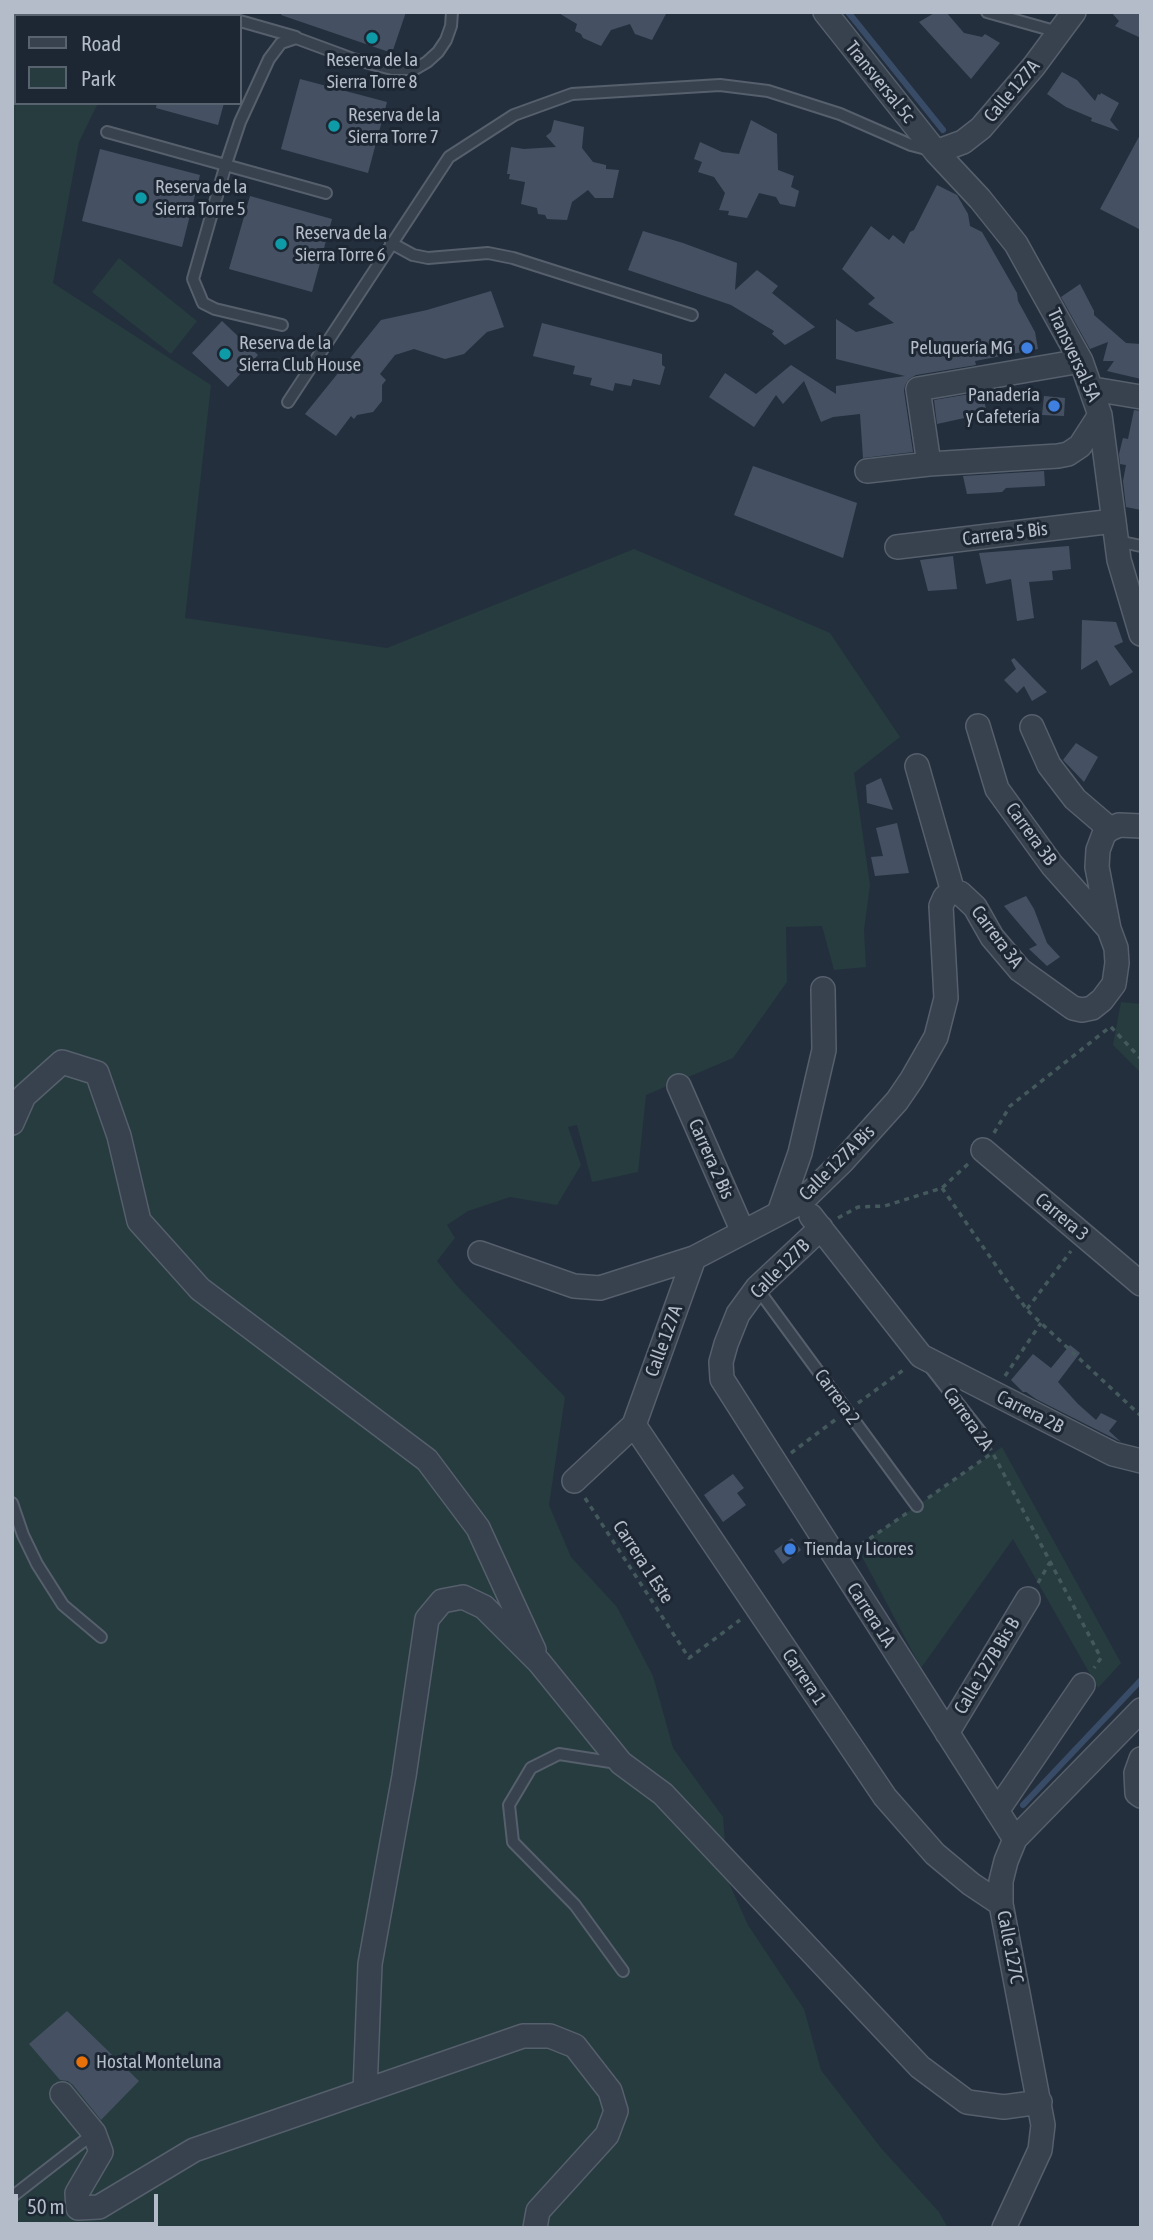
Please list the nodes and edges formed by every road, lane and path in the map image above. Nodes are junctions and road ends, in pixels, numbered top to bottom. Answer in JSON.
{"nodes":[{"id":1,"x":452,"y":12,"type":"edge"},
{"id":2,"x":825,"y":12,"type":"edge"},
{"id":3,"x":987,"y":12,"type":"edge"},
{"id":4,"x":1074,"y":12,"type":"edge"},
{"id":5,"x":242,"y":22,"type":"edge"},
{"id":6,"x":1059,"y":32,"type":"junction"},
{"id":7,"x":302,"y":38,"type":"junction"},
{"id":8,"x":107,"y":132,"type":"dead end"},
{"id":9,"x":936,"y":152,"type":"junction"},
{"id":10,"x":226,"y":164,"type":"junction"},
{"id":11,"x":326,"y":193,"type":"dead end"},
{"id":12,"x":391,"y":243,"type":"junction"},
{"id":13,"x":692,"y":315,"type":"dead end"},
{"id":14,"x":282,"y":325,"type":"dead end"},
{"id":15,"x":1081,"y":360,"type":"junction"},
{"id":16,"x":1093,"y":389,"type":"junction"},
{"id":17,"x":1141,"y":397,"type":"edge"},
{"id":18,"x":288,"y":402,"type":"dead end"},
{"id":19,"x":1100,"y":415,"type":"junction"},
{"id":20,"x":929,"y":464,"type":"junction"},
{"id":21,"x":867,"y":471,"type":"dead end"},
{"id":22,"x":1115,"y":531,"type":"junction"},
{"id":23,"x":1141,"y":546,"type":"edge"},
{"id":24,"x":897,"y":547,"type":"dead end"},
{"id":25,"x":1139,"y":627,"type":"edge"},
{"id":26,"x":978,"y":726,"type":"dead end"},
{"id":27,"x":1032,"y":727,"type":"dead end"},
{"id":28,"x":917,"y":766,"type":"dead end"},
{"id":29,"x":1141,"y":826,"type":"edge"},
{"id":30,"x":1110,"y":829,"type":"junction"},
{"id":31,"x":953,"y":892,"type":"junction"},
{"id":32,"x":1109,"y":929,"type":"junction"},
{"id":33,"x":823,"y":989,"type":"dead end"},
{"id":34,"x":1092,"y":1008,"type":"junction"},
{"id":35,"x":1141,"y":1059,"type":"edge"},
{"id":36,"x":679,"y":1087,"type":"dead end"},
{"id":37,"x":12,"y":1123,"type":"edge"},
{"id":38,"x":983,"y":1150,"type":"dead end"},
{"id":39,"x":942,"y":1188,"type":"dead end"},
{"id":40,"x":800,"y":1202,"type":"junction"},
{"id":41,"x":779,"y":1213,"type":"junction"},
{"id":42,"x":821,"y":1228,"type":"junction"},
{"id":43,"x":743,"y":1232,"type":"junction"},
{"id":44,"x":1083,"y":1235,"type":"junction"},
{"id":45,"x":480,"y":1253,"type":"dead end"},
{"id":46,"x":694,"y":1258,"type":"junction"},
{"id":47,"x":1141,"y":1284,"type":"edge"},
{"id":48,"x":757,"y":1288,"type":"junction"},
{"id":49,"x":1027,"y":1310,"type":"junction"},
{"id":50,"x":1041,"y":1323,"type":"junction"},
{"id":51,"x":921,"y":1356,"type":"junction"},
{"id":52,"x":727,"y":1390,"type":"joint"},
{"id":53,"x":994,"y":1393,"type":"junction"},
{"id":54,"x":1141,"y":1416,"type":"edge"},
{"id":55,"x":634,"y":1425,"type":"junction"},
{"id":56,"x":983,"y":1435,"type":"joint"},
{"id":57,"x":1141,"y":1461,"type":"edge"},
{"id":58,"x":574,"y":1481,"type":"joint"},
{"id":59,"x":12,"y":1503,"type":"edge"},
{"id":60,"x":917,"y":1506,"type":"dead end"},
{"id":61,"x":1028,"y":1600,"type":"dead end"},
{"id":62,"x":757,"y":1608,"type":"junction"},
{"id":63,"x":101,"y":1637,"type":"dead end"},
{"id":64,"x":1101,"y":1658,"type":"dead end"},
{"id":65,"x":539,"y":1662,"type":"junction"},
{"id":66,"x":1083,"y":1685,"type":"dead end"},
{"id":67,"x":1141,"y":1710,"type":"edge"},
{"id":68,"x":947,"y":1733,"type":"junction"},
{"id":69,"x":1141,"y":1759,"type":"edge"},
{"id":70,"x":621,"y":1763,"type":"junction"},
{"id":71,"x":1141,"y":1796,"type":"edge"},
{"id":72,"x":997,"y":1811,"type":"junction"},
{"id":73,"x":1015,"y":1839,"type":"junction"},
{"id":74,"x":1001,"y":1904,"type":"junction"},
{"id":75,"x":623,"y":1971,"type":"dead end"},
{"id":76,"x":365,"y":2091,"type":"junction"},
{"id":77,"x":62,"y":2094,"type":"dead end"},
{"id":78,"x":1040,"y":2102,"type":"junction"},
{"id":79,"x":94,"y":2133,"type":"junction"},
{"id":80,"x":13,"y":2196,"type":"edge"},
{"id":81,"x":535,"y":2228,"type":"edge"},
{"id":82,"x":1004,"y":2228,"type":"edge"}],
"edges":[{"from":1,"to":7,"type":"lane"},
{"from":2,"to":9,"type":"street","name":"Transversal 5c"},
{"from":3,"to":6,"type":"lane"},
{"from":4,"to":6,"type":"street","name":"Calle 127A"},
{"from":5,"to":7,"type":"lane"},
{"from":6,"to":9,"type":"street","name":"Calle 127A"},
{"from":7,"to":10,"type":"lane"},
{"from":8,"to":10,"type":"lane"},
{"from":9,"to":12,"type":"lane"},
{"from":9,"to":15,"type":"street","name":"Transversal 5A"},
{"from":10,"to":11,"type":"lane"},
{"from":10,"to":14,"type":"lane"},
{"from":12,"to":13,"type":"lane"},
{"from":12,"to":18,"type":"lane"},
{"from":15,"to":16,"type":"street","name":"Transversal 5A"},
{"from":15,"to":20,"type":"street"},
{"from":16,"to":17,"type":"street"},
{"from":16,"to":19,"type":"street","name":"Transversal 5A"},
{"from":19,"to":20,"type":"street"},
{"from":19,"to":22,"type":"street","name":"Transversal 5A"},
{"from":20,"to":21,"type":"street"},
{"from":22,"to":23,"type":"lane"},
{"from":22,"to":24,"type":"street","name":"Carrera 5 Bis"},
{"from":22,"to":25,"type":"street","name":"Transversal 5A"},
{"from":26,"to":32,"type":"street","name":"Carrera 3B"},
{"from":27,"to":30,"type":"street"},
{"from":28,"to":31,"type":"street","name":"Carrera 3A"},
{"from":29,"to":30,"type":"street"},
{"from":30,"to":32,"type":"street"},
{"from":31,"to":34,"type":"street","name":"Carrera 3A"},
{"from":31,"to":40,"type":"street","name":"Calle 127A Bis"},
{"from":32,"to":34,"type":"street"},
{"from":33,"to":41,"type":"street"},
{"from":34,"to":35,"type":"path"},
{"from":36,"to":43,"type":"street","name":"Carrera 2 Bis"},
{"from":37,"to":65,"type":"street"},
{"from":38,"to":44,"type":"street","name":"Carrera 3"},
{"from":39,"to":49,"type":"path"},
{"from":40,"to":41,"type":"street","name":"Calle 127A Bis"},
{"from":40,"to":42,"type":"street","name":"Carrera 2A"},
{"from":41,"to":43,"type":"street","name":"Calle 127A Bis"},
{"from":42,"to":48,"type":"street","name":"Calle 127B"},
{"from":42,"to":51,"type":"street","name":"Carrera 2A"},
{"from":43,"to":46,"type":"street","name":"Calle 127A Bis"},
{"from":44,"to":47,"type":"street","name":"Carrera 3"},
{"from":44,"to":49,"type":"path"},
{"from":45,"to":46,"type":"street","name":"Calle 127A Bis"},
{"from":46,"to":55,"type":"street","name":"Calle 127A"},
{"from":48,"to":52,"type":"street","name":"Calle 127B"},
{"from":48,"to":60,"type":"lane","name":"Carrera 2"},
{"from":49,"to":50,"type":"path"},
{"from":50,"to":53,"type":"path"},
{"from":50,"to":54,"type":"path"},
{"from":51,"to":53,"type":"street","name":"Carrera 2B"},
{"from":51,"to":56,"type":"lane","name":"Carrera 2A"},
{"from":52,"to":68,"type":"street","name":"Carrera 1A"},
{"from":53,"to":57,"type":"street","name":"Carrera 2B"},
{"from":55,"to":58,"type":"street"},
{"from":55,"to":62,"type":"street","name":"Carrera 1"},
{"from":56,"to":64,"type":"path","name":"Carrera 2A"},
{"from":58,"to":62,"type":"path","name":"Carrera 1 Este"},
{"from":59,"to":63,"type":"lane"},
{"from":61,"to":68,"type":"street","name":"Calle 127B Bis B"},
{"from":62,"to":74,"type":"street","name":"Carrera 1"},
{"from":65,"to":70,"type":"street"},
{"from":65,"to":76,"type":"street"},
{"from":66,"to":72,"type":"street"},
{"from":67,"to":73,"type":"street","name":"Calle 127C"},
{"from":68,"to":72,"type":"street","name":"Carrera 1A"},
{"from":69,"to":71,"type":"street"},
{"from":70,"to":75,"type":"lane"},
{"from":70,"to":78,"type":"street"},
{"from":72,"to":73,"type":"street","name":"Carrera 1A"},
{"from":73,"to":74,"type":"street","name":"Calle 127C"},
{"from":74,"to":78,"type":"street","name":"Calle 127C"},
{"from":76,"to":79,"type":"street"},
{"from":76,"to":81,"type":"street"},
{"from":77,"to":79,"type":"street"},
{"from":78,"to":82,"type":"street","name":"Calle 127C"},
{"from":79,"to":80,"type":"lane"}]}
